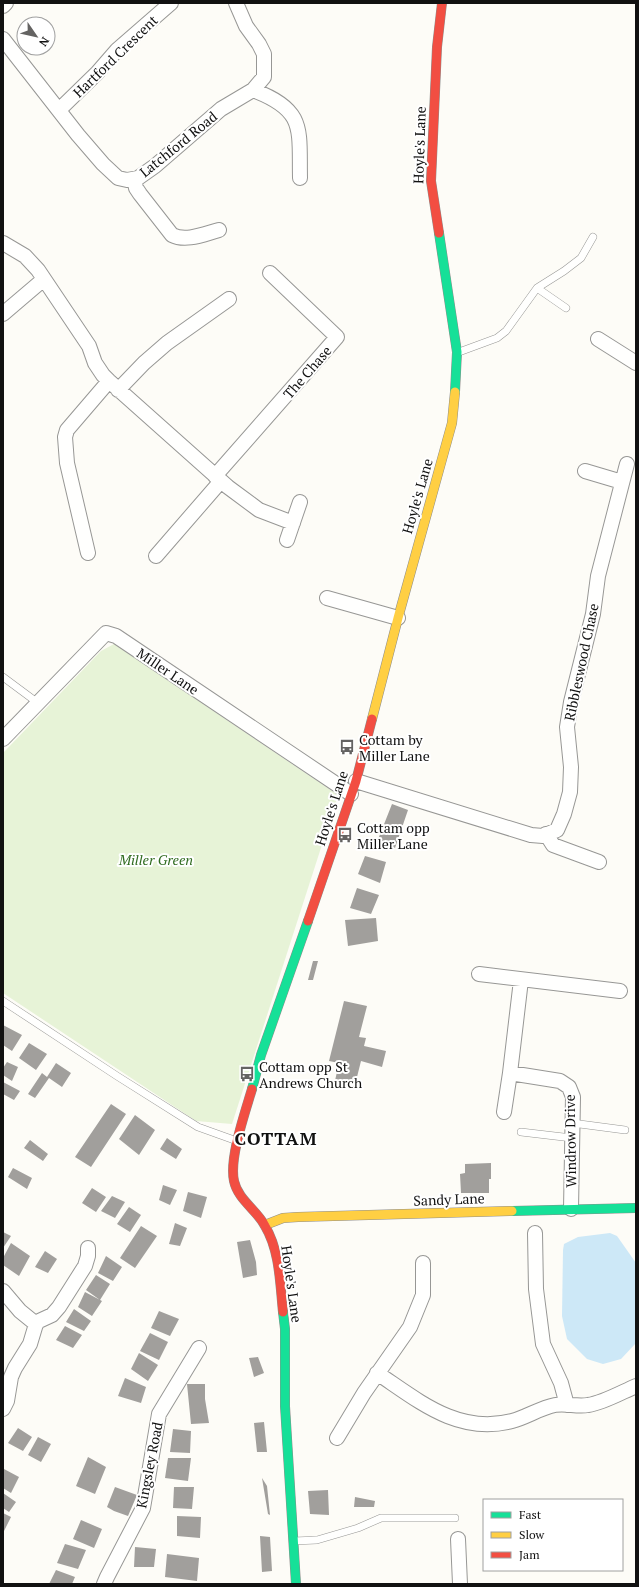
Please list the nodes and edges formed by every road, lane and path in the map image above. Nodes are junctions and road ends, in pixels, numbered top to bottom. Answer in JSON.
{"nodes":[{"id":1,"x":6,"y":3,"type":"edge"},
{"id":2,"x":171,"y":3,"type":"edge"},
{"id":3,"x":236,"y":3,"type":"edge"},
{"id":4,"x":442,"y":3,"type":"edge"},
{"id":5,"x":3,"y":6,"type":"edge"},
{"id":6,"x":3,"y":38,"type":"edge"},
{"id":7,"x":253,"y":90,"type":"junction"},
{"id":8,"x":59,"y":110,"type":"junction"},
{"id":9,"x":300,"y":178,"type":"dead end"},
{"id":10,"x":134,"y":179,"type":"junction"},
{"id":11,"x":219,"y":230,"type":"dead end"},
{"id":12,"x":593,"y":237,"type":"dead end"},
{"id":13,"x":3,"y":243,"type":"edge"},
{"id":14,"x":270,"y":273,"type":"dead end"},
{"id":15,"x":44,"y":279,"type":"junction"},
{"id":16,"x":537,"y":288,"type":"junction"},
{"id":17,"x":229,"y":299,"type":"dead end"},
{"id":18,"x":566,"y":308,"type":"dead end"},
{"id":19,"x":3,"y":314,"type":"edge"},
{"id":20,"x":598,"y":338,"type":"dead end"},
{"id":21,"x":457,"y":352,"type":"junction"},
{"id":22,"x":636,"y":363,"type":"edge"},
{"id":23,"x":114,"y":386,"type":"junction"},
{"id":24,"x":627,"y":464,"type":"dead end"},
{"id":25,"x":585,"y":471,"type":"dead end"},
{"id":26,"x":218,"y":479,"type":"junction"},
{"id":27,"x":622,"y":482,"type":"junction"},
{"id":28,"x":300,"y":502,"type":"dead end"},
{"id":29,"x":293,"y":522,"type":"junction"},
{"id":30,"x":287,"y":540,"type":"dead end"},
{"id":31,"x":88,"y":553,"type":"dead end"},
{"id":32,"x":156,"y":556,"type":"dead end"},
{"id":33,"x":327,"y":598,"type":"dead end"},
{"id":34,"x":398,"y":618,"type":"junction"},
{"id":35,"x":3,"y":677,"type":"edge"},
{"id":36,"x":38,"y":703,"type":"junction"},
{"id":37,"x":3,"y":739,"type":"edge"},
{"id":38,"x":356,"y":780,"type":"junction"},
{"id":39,"x":352,"y":794,"type":"junction"},
{"id":40,"x":546,"y":834,"type":"junction"},
{"id":41,"x":599,"y":862,"type":"dead end"},
{"id":42,"x":478,"y":974,"type":"dead end"},
{"id":43,"x":521,"y":980,"type":"junction"},
{"id":44,"x":620,"y":991,"type":"dead end"},
{"id":45,"x":3,"y":1001,"type":"edge"},
{"id":46,"x":510,"y":1073,"type":"junction"},
{"id":47,"x":504,"y":1112,"type":"dead end"},
{"id":48,"x":572,"y":1123,"type":"junction"},
{"id":49,"x":625,"y":1130,"type":"dead end"},
{"id":50,"x":521,"y":1132,"type":"dead end"},
{"id":51,"x":572,"y":1138,"type":"junction"},
{"id":52,"x":238,"y":1141,"type":"junction"},
{"id":53,"x":636,"y":1208,"type":"edge"},
{"id":54,"x":571,"y":1209,"type":"junction"},
{"id":55,"x":265,"y":1225,"type":"junction"},
{"id":56,"x":535,"y":1233,"type":"dead end"},
{"id":57,"x":88,"y":1248,"type":"dead end"},
{"id":58,"x":423,"y":1263,"type":"dead end"},
{"id":59,"x":3,"y":1291,"type":"edge"},
{"id":60,"x":36,"y":1324,"type":"junction"},
{"id":61,"x":198,"y":1348,"type":"dead end"},
{"id":62,"x":377,"y":1373,"type":"junction"},
{"id":63,"x":636,"y":1386,"type":"edge"},
{"id":64,"x":567,"y":1405,"type":"junction"},
{"id":65,"x":3,"y":1409,"type":"edge"},
{"id":66,"x":337,"y":1438,"type":"dead end"},
{"id":67,"x":455,"y":1518,"type":"dead end"},
{"id":68,"x":458,"y":1539,"type":"dead end"},
{"id":69,"x":294,"y":1541,"type":"junction"},
{"id":70,"x":104,"y":1584,"type":"edge"},
{"id":71,"x":296,"y":1584,"type":"edge"},
{"id":72,"x":460,"y":1584,"type":"edge"}],
"edges":[{"from":1,"to":5,"type":"street"},
{"from":2,"to":8,"type":"street","name":"Hartford Crescent"},
{"from":3,"to":7,"type":"street"},
{"from":4,"to":21,"type":"street","name":"Hoyle's Lane"},
{"from":6,"to":8,"type":"street","name":"Latchford Road"},
{"from":7,"to":9,"type":"street"},
{"from":7,"to":10,"type":"street","name":"Latchford Road"},
{"from":8,"to":10,"type":"street","name":"Latchford Road"},
{"from":10,"to":11,"type":"street"},
{"from":12,"to":16,"type":"lane"},
{"from":13,"to":15,"type":"street"},
{"from":14,"to":26,"type":"street","name":"The Chase"},
{"from":15,"to":19,"type":"street"},
{"from":15,"to":23,"type":"street"},
{"from":16,"to":18,"type":"lane"},
{"from":16,"to":21,"type":"lane"},
{"from":17,"to":23,"type":"street"},
{"from":20,"to":22,"type":"street"},
{"from":21,"to":34,"type":"street","name":"Hoyle's Lane"},
{"from":23,"to":26,"type":"street"},
{"from":23,"to":31,"type":"street"},
{"from":24,"to":27,"type":"street","name":"Ribbleswood Chase"},
{"from":25,"to":27,"type":"street"},
{"from":26,"to":29,"type":"street"},
{"from":26,"to":32,"type":"street","name":"The Chase"},
{"from":27,"to":40,"type":"street","name":"Ribbleswood Chase"},
{"from":28,"to":29,"type":"street"},
{"from":29,"to":30,"type":"street"},
{"from":33,"to":34,"type":"street"},
{"from":34,"to":38,"type":"street","name":"Hoyle's Lane"},
{"from":35,"to":36,"type":"lane"},
{"from":36,"to":37,"type":"street","name":"Miller Lane"},
{"from":36,"to":39,"type":"street","name":"Miller Lane"},
{"from":38,"to":39,"type":"street","name":"Hoyle's Lane"},
{"from":38,"to":40,"type":"street"},
{"from":39,"to":52,"type":"street","name":"Hoyle's Lane"},
{"from":40,"to":41,"type":"street"},
{"from":42,"to":43,"type":"street"},
{"from":43,"to":44,"type":"street"},
{"from":43,"to":46,"type":"street"},
{"from":45,"to":52,"type":"lane"},
{"from":46,"to":47,"type":"street"},
{"from":46,"to":48,"type":"street","name":"Windrow Drive"},
{"from":48,"to":49,"type":"lane"},
{"from":48,"to":51,"type":"street","name":"Windrow Drive"},
{"from":50,"to":51,"type":"lane"},
{"from":51,"to":54,"type":"street","name":"Windrow Drive"},
{"from":52,"to":55,"type":"street","name":"Hoyle's Lane"},
{"from":53,"to":54,"type":"street","name":"Sandy Lane"},
{"from":54,"to":55,"type":"street","name":"Sandy Lane"},
{"from":55,"to":69,"type":"street","name":"Hoyle's Lane"},
{"from":56,"to":64,"type":"street"},
{"from":57,"to":60,"type":"street"},
{"from":58,"to":62,"type":"street"},
{"from":59,"to":60,"type":"street"},
{"from":60,"to":65,"type":"street"},
{"from":61,"to":70,"type":"street","name":"Kingsley Road"},
{"from":62,"to":64,"type":"street"},
{"from":62,"to":66,"type":"street"},
{"from":63,"to":64,"type":"street"},
{"from":67,"to":69,"type":"lane"},
{"from":68,"to":72,"type":"street"},
{"from":69,"to":71,"type":"street","name":"Hoyle's Lane"}]}
